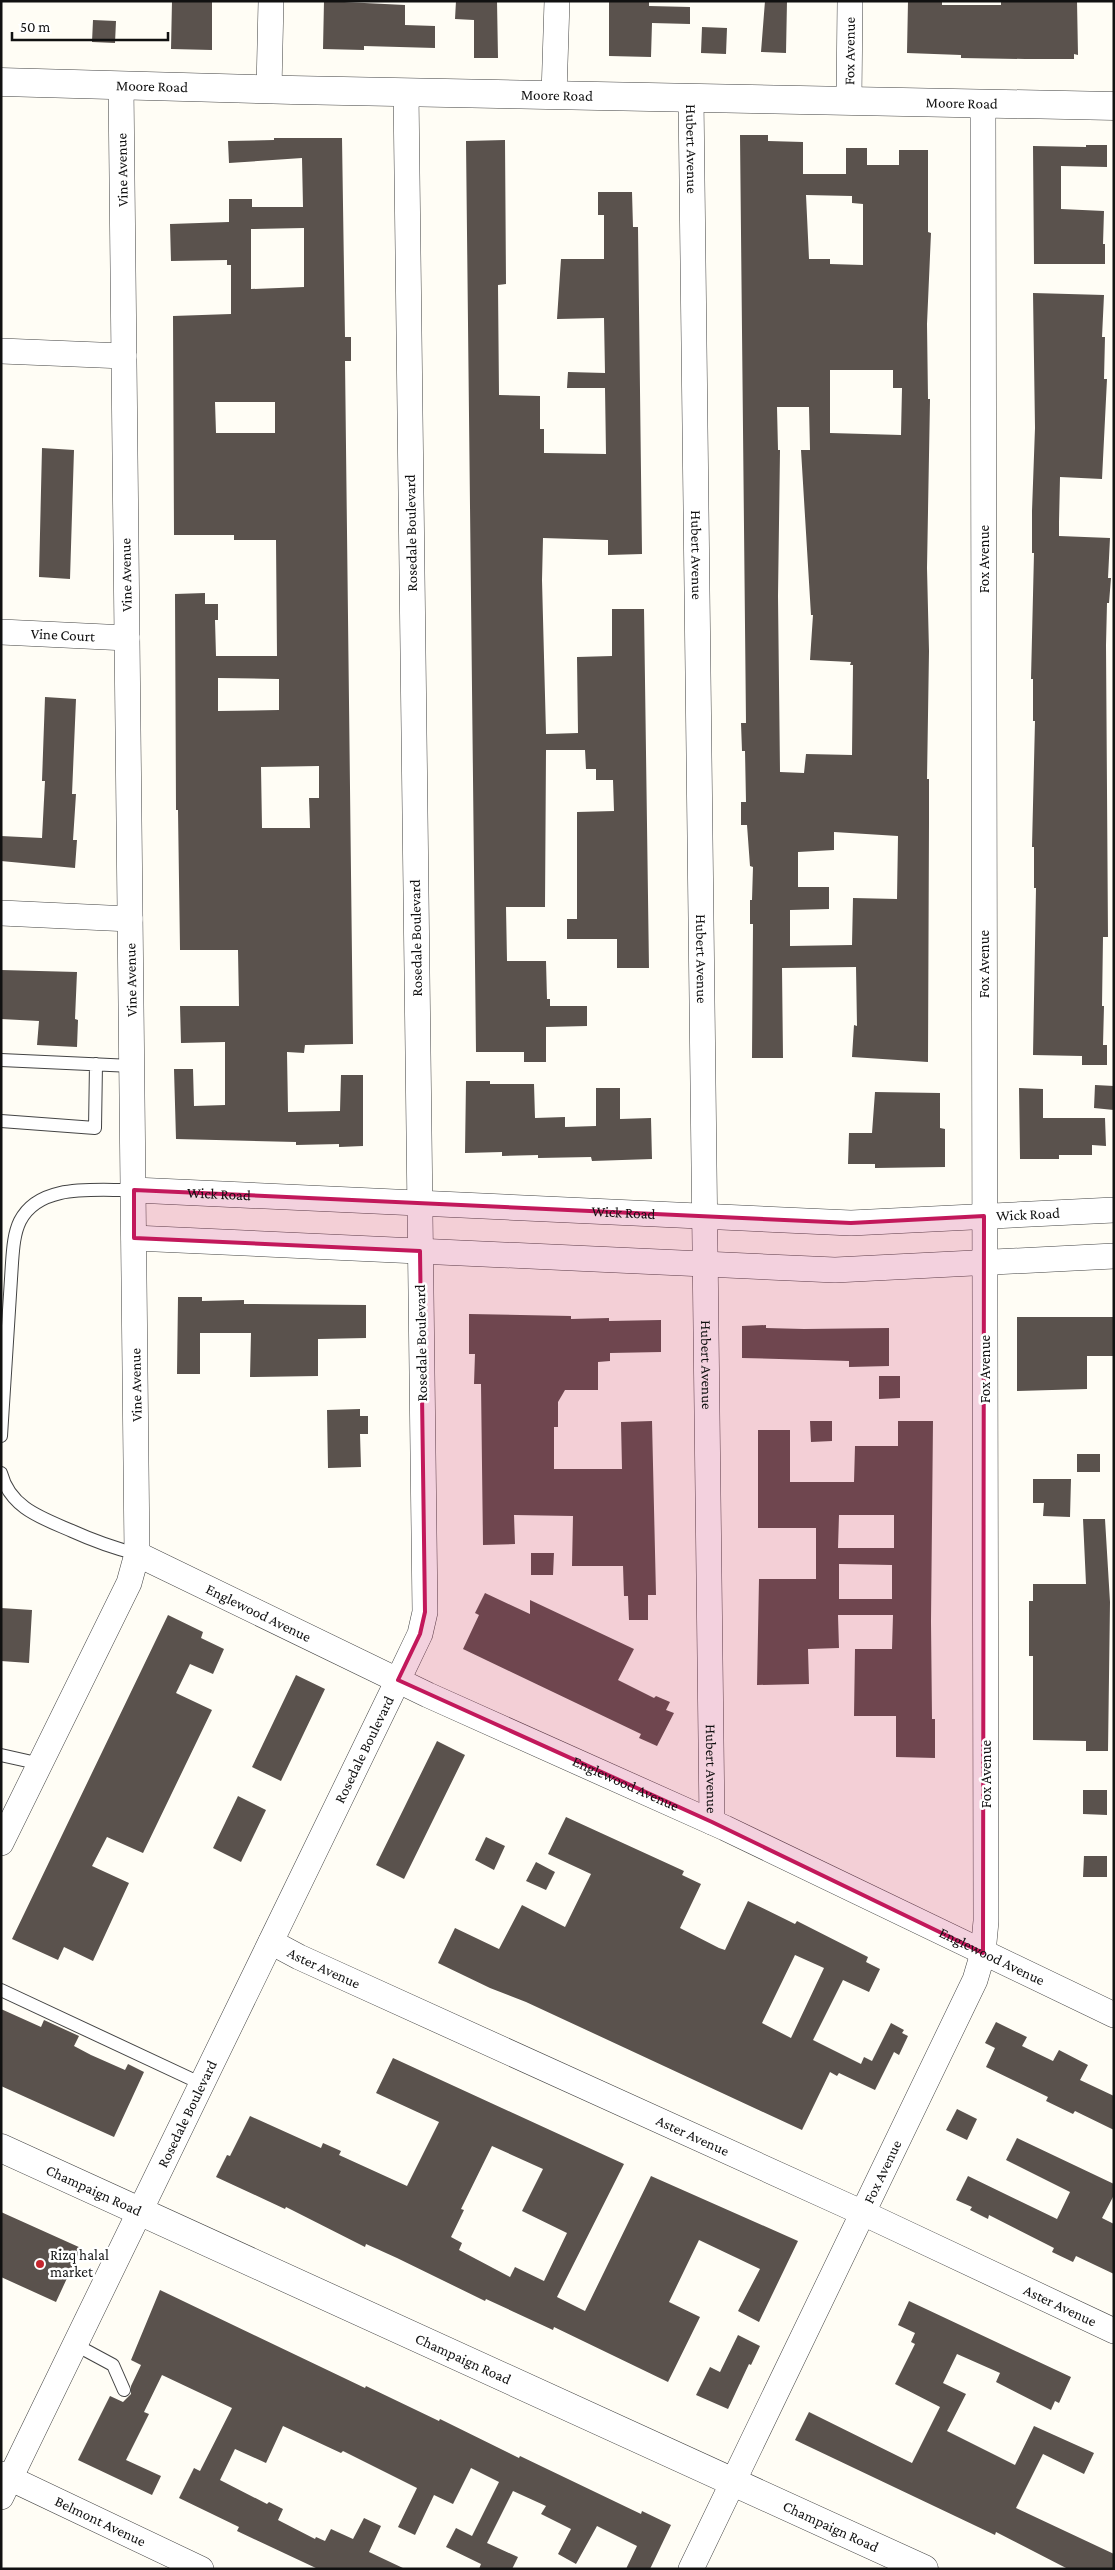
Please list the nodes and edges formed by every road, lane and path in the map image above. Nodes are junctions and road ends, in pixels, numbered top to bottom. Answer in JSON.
{"nodes":[{"id":1,"x":271,"y":1,"type":"edge"},
{"id":2,"x":557,"y":1,"type":"edge"},
{"id":3,"x":850,"y":1,"type":"edge"},
{"id":4,"x":1,"y":82,"type":"edge"},
{"id":5,"x":121,"y":86,"type":"junction"},
{"id":6,"x":269,"y":89,"type":"junction"},
{"id":7,"x":406,"y":92,"type":"junction"},
{"id":8,"x":554,"y":94,"type":"junction"},
{"id":9,"x":692,"y":97,"type":"junction"},
{"id":10,"x":849,"y":100,"type":"junction"},
{"id":11,"x":983,"y":103,"type":"junction"},
{"id":12,"x":1114,"y":106,"type":"edge"},
{"id":13,"x":1,"y":351,"type":"edge"},
{"id":14,"x":124,"y":356,"type":"junction"},
{"id":15,"x":1,"y":632,"type":"edge"},
{"id":16,"x":126,"y":638,"type":"junction"},
{"id":17,"x":1,"y":913,"type":"edge"},
{"id":18,"x":130,"y":919,"type":"junction"},
{"id":19,"x":1,"y":1060,"type":"edge"},
{"id":20,"x":96,"y":1064,"type":"junction"},
{"id":21,"x":132,"y":1066,"type":"junction"},
{"id":22,"x":1,"y":1121,"type":"edge"},
{"id":23,"x":134,"y":1190,"type":"junction"},
{"id":24,"x":419,"y":1204,"type":"junction"},
{"id":25,"x":1114,"y":1210,"type":"edge"},
{"id":26,"x":705,"y":1216,"type":"junction"},
{"id":27,"x":984,"y":1216,"type":"junction"},
{"id":28,"x":134,"y":1238,"type":"junction"},
{"id":29,"x":420,"y":1251,"type":"junction"},
{"id":30,"x":1114,"y":1256,"type":"edge"},
{"id":31,"x":706,"y":1264,"type":"junction"},
{"id":32,"x":984,"y":1264,"type":"junction"},
{"id":33,"x":1,"y":1436,"type":"edge"},
{"id":34,"x":1,"y":1473,"type":"edge"},
{"id":35,"x":137,"y":1554,"type":"junction"},
{"id":36,"x":398,"y":1680,"type":"junction"},
{"id":37,"x":1,"y":1755,"type":"edge"},
{"id":38,"x":41,"y":1764,"type":"junction"},
{"id":39,"x":712,"y":1822,"type":"junction"},
{"id":40,"x":1,"y":1843,"type":"edge"},
{"id":41,"x":271,"y":1942,"type":"junction"},
{"id":42,"x":983,"y":1954,"type":"junction"},
{"id":43,"x":1,"y":1990,"type":"edge"},
{"id":44,"x":1114,"y":2015,"type":"edge"},
{"id":45,"x":202,"y":2084,"type":"junction"},
{"id":46,"x":1,"y":2148,"type":"edge"},
{"id":47,"x":139,"y":2211,"type":"junction"},
{"id":48,"x":863,"y":2213,"type":"junction"},
{"id":49,"x":1114,"y":2331,"type":"edge"},
{"id":50,"x":74,"y":2344,"type":"junction"},
{"id":51,"x":124,"y":2390,"type":"dead end"},
{"id":52,"x":734,"y":2480,"type":"junction"},
{"id":53,"x":4,"y":2483,"type":"edge"},
{"id":54,"x":201,"y":2569,"type":"edge"},
{"id":55,"x":691,"y":2569,"type":"edge"},
{"id":56,"x":924,"y":2569,"type":"edge"}],
"edges":[{"from":1,"to":6,"type":"street"},
{"from":2,"to":8,"type":"street"},
{"from":3,"to":10,"type":"street","name":"Fox Avenue"},
{"from":4,"to":5,"type":"street","name":"Moore Road"},
{"from":5,"to":6,"type":"street","name":"Moore Road"},
{"from":5,"to":14,"type":"street","name":"Vine Avenue"},
{"from":6,"to":7,"type":"street","name":"Moore Road"},
{"from":7,"to":8,"type":"street","name":"Moore Road"},
{"from":7,"to":24,"type":"street","name":"Rosedale Boulevard"},
{"from":8,"to":9,"type":"street","name":"Moore Road"},
{"from":9,"to":10,"type":"street","name":"Moore Road"},
{"from":9,"to":26,"type":"street","name":"Hubert Avenue"},
{"from":10,"to":11,"type":"street","name":"Moore Road"},
{"from":11,"to":12,"type":"street","name":"Moore Road"},
{"from":11,"to":27,"type":"street","name":"Fox Avenue"},
{"from":13,"to":14,"type":"street"},
{"from":14,"to":16,"type":"street","name":"Vine Avenue"},
{"from":15,"to":16,"type":"street","name":"Vine Court"},
{"from":16,"to":18,"type":"street","name":"Vine Avenue"},
{"from":17,"to":18,"type":"street"},
{"from":18,"to":21,"type":"street","name":"Vine Avenue"},
{"from":19,"to":20,"type":"lane"},
{"from":20,"to":21,"type":"lane"},
{"from":20,"to":22,"type":"lane"},
{"from":21,"to":23,"type":"street","name":"Vine Avenue"},
{"from":23,"to":24,"type":"street","name":"Wick Road"},
{"from":23,"to":28,"type":"street","name":"Vine Avenue"},
{"from":23,"to":33,"type":"lane"},
{"from":24,"to":26,"type":"street","name":"Wick Road"},
{"from":24,"to":29,"type":"street","name":"Rosedale Boulevard"},
{"from":25,"to":27,"type":"street","name":"Wick Road"},
{"from":26,"to":27,"type":"street","name":"Wick Road"},
{"from":26,"to":31,"type":"street","name":"Hubert Avenue"},
{"from":27,"to":32,"type":"street","name":"Fox Avenue"},
{"from":28,"to":29,"type":"street"},
{"from":28,"to":35,"type":"street","name":"Vine Avenue"},
{"from":29,"to":31,"type":"street"},
{"from":29,"to":36,"type":"street","name":"Rosedale Boulevard"},
{"from":30,"to":32,"type":"street"},
{"from":31,"to":32,"type":"street"},
{"from":31,"to":39,"type":"street","name":"Hubert Avenue"},
{"from":32,"to":42,"type":"street","name":"Fox Avenue"},
{"from":34,"to":35,"type":"lane"},
{"from":35,"to":36,"type":"street","name":"Englewood Avenue"},
{"from":35,"to":38,"type":"street","name":"Vine Avenue"},
{"from":36,"to":39,"type":"street","name":"Englewood Avenue"},
{"from":36,"to":41,"type":"street","name":"Rosedale Boulevard"},
{"from":37,"to":38,"type":"lane"},
{"from":38,"to":40,"type":"street","name":"Vine Avenue"},
{"from":39,"to":42,"type":"street","name":"Englewood Avenue"},
{"from":41,"to":45,"type":"street","name":"Rosedale Boulevard"},
{"from":41,"to":48,"type":"street","name":"Aster Avenue"},
{"from":42,"to":44,"type":"street","name":"Englewood Avenue"},
{"from":42,"to":48,"type":"street","name":"Fox Avenue"},
{"from":43,"to":45,"type":"lane"},
{"from":45,"to":47,"type":"street","name":"Rosedale Boulevard"},
{"from":46,"to":47,"type":"street","name":"Champaign Road"},
{"from":47,"to":50,"type":"street","name":"Rosedale Boulevard"},
{"from":47,"to":52,"type":"street","name":"Champaign Road"},
{"from":48,"to":49,"type":"street","name":"Aster Avenue"},
{"from":48,"to":52,"type":"street","name":"Fox Avenue"},
{"from":50,"to":51,"type":"lane"},
{"from":50,"to":53,"type":"street","name":"Rosedale Boulevard"},
{"from":52,"to":55,"type":"street","name":"Fox Avenue"},
{"from":52,"to":56,"type":"street","name":"Champaign Road"},
{"from":53,"to":54,"type":"street","name":"Belmont Avenue"}]}
